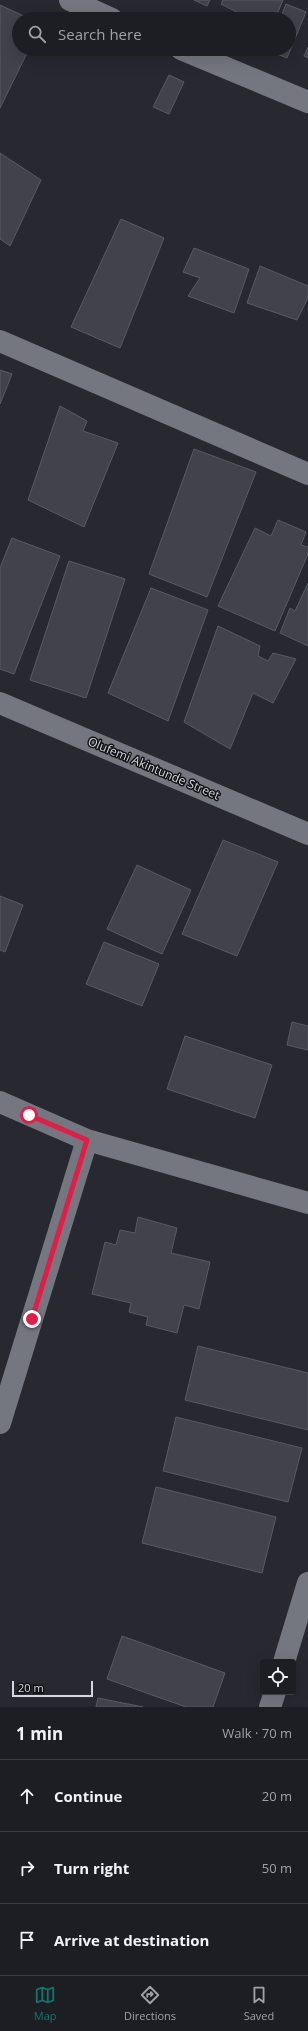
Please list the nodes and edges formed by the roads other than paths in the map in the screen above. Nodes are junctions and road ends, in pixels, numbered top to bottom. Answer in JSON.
{"nodes":[{"id":1,"x":70,"y":0,"type":"edge"},
{"id":2,"x":97,"y":12,"type":"edge"},
{"id":3,"x":198,"y":56,"type":"edge"},
{"id":4,"x":308,"y":102,"type":"edge"},
{"id":5,"x":0,"y":341,"type":"edge"},
{"id":6,"x":308,"y":474,"type":"edge"},
{"id":7,"x":0,"y":703,"type":"edge"},
{"id":8,"x":308,"y":834,"type":"edge"},
{"id":9,"x":0,"y":1102,"type":"edge"},
{"id":10,"x":87,"y":1140,"type":"junction"},
{"id":11,"x":308,"y":1203,"type":"edge"},
{"id":12,"x":0,"y":1423,"type":"edge"},
{"id":13,"x":308,"y":1586,"type":"edge"},
{"id":14,"x":285,"y":1659,"type":"edge"},
{"id":15,"x":274,"y":1695,"type":"edge"},
{"id":16,"x":270,"y":1707,"type":"edge"}],
"edges":[{"from":1,"to":2,"type":"street"},
{"from":3,"to":4,"type":"street"},
{"from":5,"to":6,"type":"street"},
{"from":7,"to":8,"type":"street","name":"Olufemi Akintunde Street"},
{"from":9,"to":10,"type":"street"},
{"from":10,"to":11,"type":"street"},
{"from":10,"to":12,"type":"street"},
{"from":13,"to":14,"type":"street"},
{"from":15,"to":16,"type":"street"}]}
